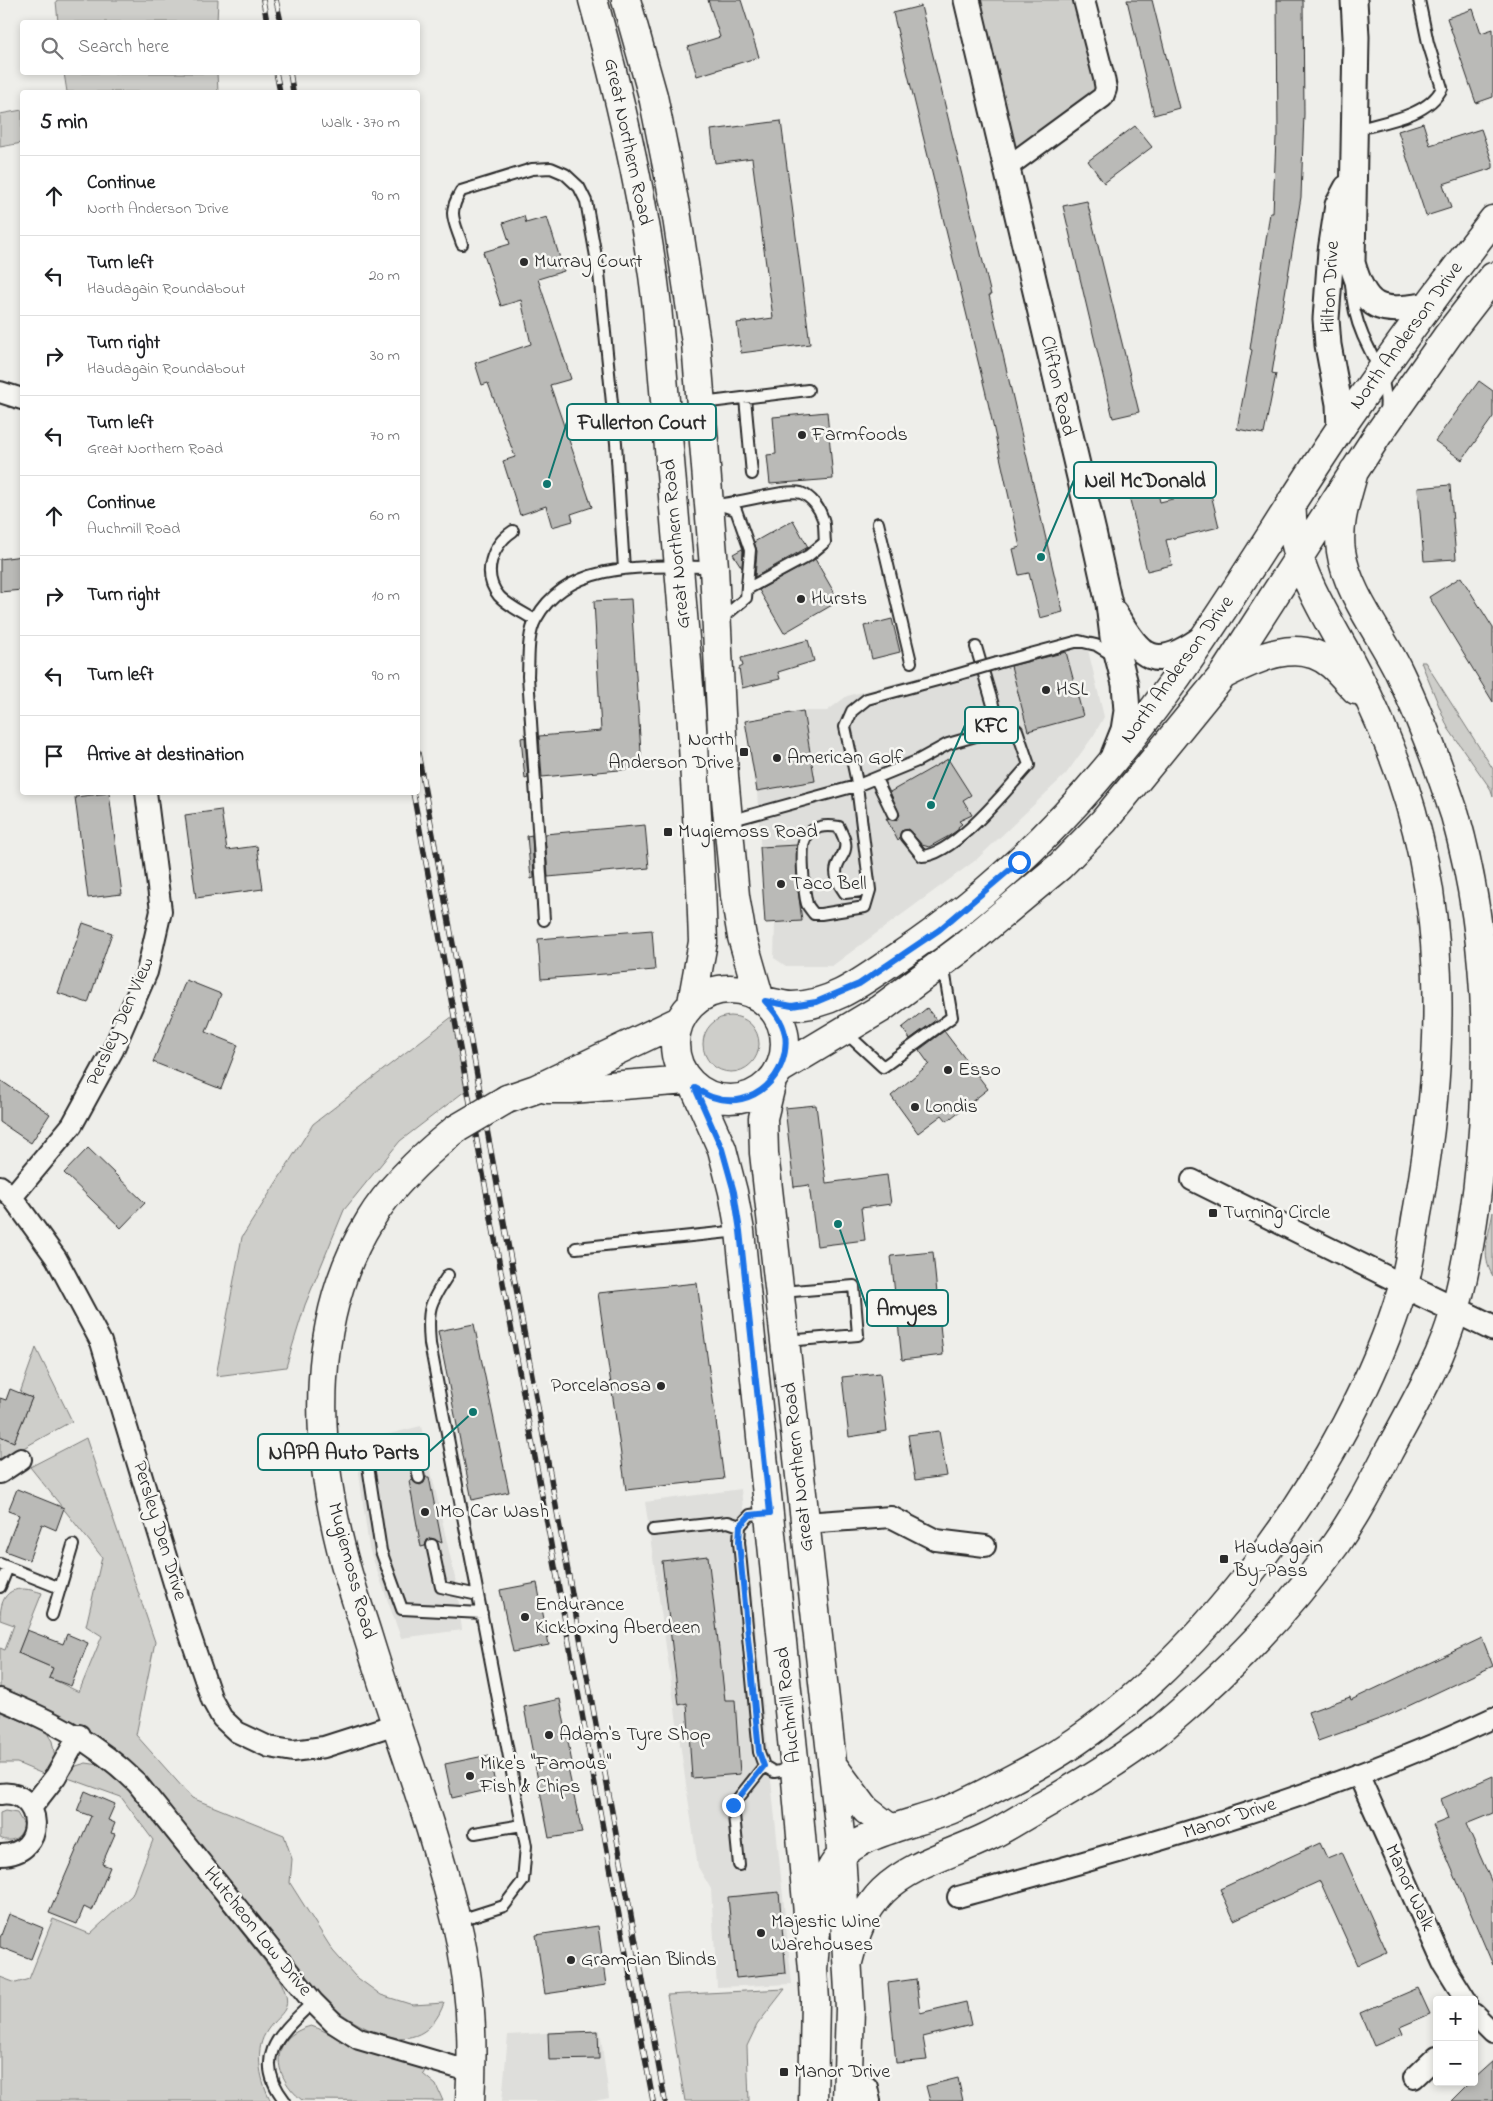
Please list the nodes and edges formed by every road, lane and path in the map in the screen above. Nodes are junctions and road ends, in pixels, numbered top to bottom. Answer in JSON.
{"nodes":[{"id":1,"x":593,"y":0,"type":"edge"},
{"id":2,"x":626,"y":0,"type":"edge"},
{"id":3,"x":967,"y":0,"type":"edge"},
{"id":4,"x":1084,"y":0,"type":"edge"},
{"id":5,"x":1354,"y":0,"type":"edge"},
{"id":6,"x":1419,"y":0,"type":"edge"},
{"id":7,"x":1353,"y":130,"type":"junction"},
{"id":8,"x":1006,"y":168,"type":"junction"},
{"id":9,"x":1352,"y":178,"type":"junction"},
{"id":10,"x":1493,"y":220,"type":"edge"},
{"id":11,"x":462,"y":244,"type":"dead end"},
{"id":12,"x":1352,"y":263,"type":"junction"},
{"id":13,"x":1493,"y":277,"type":"edge"},
{"id":14,"x":1426,"y":306,"type":"junction"},
{"id":15,"x":1382,"y":371,"type":"junction"},
{"id":16,"x":808,"y":390,"type":"dead end"},
{"id":17,"x":0,"y":392,"type":"edge"},
{"id":18,"x":20,"y":398,"type":"edge"},
{"id":19,"x":745,"y":398,"type":"junction"},
{"id":20,"x":701,"y":403,"type":"junction"},
{"id":21,"x":1340,"y":429,"type":"junction"},
{"id":22,"x":1377,"y":436,"type":"junction"},
{"id":23,"x":1354,"y":471,"type":"junction"},
{"id":24,"x":752,"y":474,"type":"dead end"},
{"id":25,"x":1292,"y":501,"type":"junction"},
{"id":26,"x":716,"y":505,"type":"junction"},
{"id":27,"x":878,"y":523,"type":"dead end"},
{"id":28,"x":513,"y":531,"type":"dead end"},
{"id":29,"x":1298,"y":558,"type":"junction"},
{"id":30,"x":679,"y":567,"type":"junction"},
{"id":31,"x":714,"y":567,"type":"junction"},
{"id":32,"x":624,"y":569,"type":"junction"},
{"id":33,"x":747,"y":589,"type":"junction"},
{"id":34,"x":1109,"y":604,"type":"junction"},
{"id":35,"x":535,"y":620,"type":"junction"},
{"id":36,"x":718,"y":622,"type":"junction"},
{"id":37,"x":1204,"y":638,"type":"junction"},
{"id":38,"x":976,"y":647,"type":"dead end"},
{"id":39,"x":1119,"y":659,"type":"junction"},
{"id":40,"x":911,"y":662,"type":"dead end"},
{"id":41,"x":1223,"y":675,"type":"junction"},
{"id":42,"x":1375,"y":712,"type":"junction"},
{"id":43,"x":1000,"y":729,"type":"junction"},
{"id":44,"x":1113,"y":760,"type":"junction"},
{"id":45,"x":876,"y":779,"type":"junction"},
{"id":46,"x":856,"y":786,"type":"junction"},
{"id":47,"x":146,"y":795,"type":"edge"},
{"id":48,"x":893,"y":814,"type":"dead end"},
{"id":49,"x":728,"y":821,"type":"junction"},
{"id":50,"x":906,"y":836,"type":"dead end"},
{"id":51,"x":870,"y":890,"type":"junction"},
{"id":52,"x":544,"y":920,"type":"dead end"},
{"id":53,"x":943,"y":963,"type":"junction"},
{"id":54,"x":762,"y":998,"type":"junction"},
{"id":55,"x":685,"y":1012,"type":"junction"},
{"id":56,"x":844,"y":1032,"type":"junction"},
{"id":57,"x":776,"y":1075,"type":"junction"},
{"id":58,"x":691,"y":1084,"type":"junction"},
{"id":59,"x":536,"y":1089,"type":"junction"},
{"id":60,"x":1192,"y":1180,"type":"dead end"},
{"id":61,"x":6,"y":1192,"type":"edge"},
{"id":62,"x":740,"y":1231,"type":"junction"},
{"id":63,"x":576,"y":1248,"type":"dead end"},
{"id":64,"x":448,"y":1275,"type":"dead end"},
{"id":65,"x":1404,"y":1285,"type":"junction"},
{"id":66,"x":781,"y":1292,"type":"junction"},
{"id":67,"x":1456,"y":1312,"type":"junction"},
{"id":68,"x":1493,"y":1328,"type":"edge"},
{"id":69,"x":786,"y":1341,"type":"junction"},
{"id":70,"x":21,"y":1459,"type":"dead end"},
{"id":71,"x":0,"y":1473,"type":"edge"},
{"id":72,"x":419,"y":1478,"type":"dead end"},
{"id":73,"x":770,"y":1513,"type":"junction"},
{"id":74,"x":804,"y":1523,"type":"junction"},
{"id":75,"x":740,"y":1526,"type":"junction"},
{"id":76,"x":653,"y":1530,"type":"dead end"},
{"id":77,"x":73,"y":1545,"type":"dead end"},
{"id":78,"x":432,"y":1545,"type":"dead end"},
{"id":79,"x":985,"y":1546,"type":"dead end"},
{"id":80,"x":4,"y":1565,"type":"edge"},
{"id":81,"x":0,"y":1587,"type":"edge"},
{"id":82,"x":60,"y":1588,"type":"junction"},
{"id":83,"x":478,"y":1596,"type":"junction"},
{"id":84,"x":482,"y":1613,"type":"junction"},
{"id":85,"x":52,"y":1615,"type":"dead end"},
{"id":86,"x":0,"y":1699,"type":"edge"},
{"id":87,"x":1493,"y":1718,"type":"edge"},
{"id":88,"x":396,"y":1724,"type":"junction"},
{"id":89,"x":78,"y":1735,"type":"junction"},
{"id":90,"x":832,"y":1763,"type":"junction"},
{"id":91,"x":764,"y":1766,"type":"junction"},
{"id":92,"x":795,"y":1769,"type":"junction"},
{"id":93,"x":1358,"y":1774,"type":"junction"},
{"id":94,"x":0,"y":1794,"type":"edge"},
{"id":95,"x":31,"y":1808,"type":"junction"},
{"id":96,"x":522,"y":1825,"type":"junction"},
{"id":97,"x":891,"y":1829,"type":"junction"},
{"id":98,"x":475,"y":1833,"type":"dead end"},
{"id":99,"x":842,"y":1854,"type":"junction"},
{"id":100,"x":0,"y":1855,"type":"edge"},
{"id":101,"x":739,"y":1865,"type":"dead end"},
{"id":102,"x":958,"y":1897,"type":"dead end"},
{"id":103,"x":456,"y":1921,"type":"junction"},
{"id":104,"x":848,"y":1962,"type":"junction"},
{"id":105,"x":813,"y":1969,"type":"junction"},
{"id":106,"x":1464,"y":1996,"type":"edge"},
{"id":107,"x":313,"y":2002,"type":"junction"},
{"id":108,"x":1478,"y":2020,"type":"edge"},
{"id":109,"x":1493,"y":2033,"type":"edge"},
{"id":110,"x":1433,"y":2060,"type":"edge"},
{"id":111,"x":472,"y":2072,"type":"junction"},
{"id":112,"x":1414,"y":2078,"type":"dead end"},
{"id":113,"x":848,"y":2089,"type":"edge"},
{"id":114,"x":285,"y":2101,"type":"edge"},
{"id":115,"x":470,"y":2101,"type":"edge"},
{"id":116,"x":813,"y":2101,"type":"edge"},
{"id":117,"x":870,"y":2101,"type":"edge"}],
"edges":[{"from":1,"to":30,"type":"main road","name":"Great Northern Road"},
{"from":2,"to":20,"type":"main road","name":"Great Northern Road"},
{"from":3,"to":8,"type":"street","name":"Clifton Road"},
{"from":4,"to":8,"type":"street"},
{"from":5,"to":7,"type":"street","name":"Hilton Drive"},
{"from":6,"to":7,"type":"lane"},
{"from":7,"to":9,"type":"street","name":"Hilton Drive"},
{"from":8,"to":34,"type":"street","name":"Clifton Road"},
{"from":9,"to":12,"type":"street","name":"Hilton Drive"},
{"from":9,"to":21,"type":"street","name":"Hilton Drive"},
{"from":10,"to":14,"type":"main road","name":"North Anderson Drive"},
{"from":11,"to":32,"type":"lane"},
{"from":12,"to":14,"type":"street","name":"Hilton Drive"},
{"from":12,"to":15,"type":"lane"},
{"from":13,"to":22,"type":"main road","name":"North Anderson Drive"},
{"from":14,"to":15,"type":"main road","name":"North Anderson Drive"},
{"from":15,"to":21,"type":"main road","name":"North Anderson Drive"},
{"from":15,"to":22,"type":"lane"},
{"from":16,"to":19,"type":"lane"},
{"from":17,"to":18,"type":"street"},
{"from":19,"to":20,"type":"lane"},
{"from":19,"to":24,"type":"lane"},
{"from":20,"to":26,"type":"main road","name":"Great Northern Road"},
{"from":21,"to":25,"type":"main road","name":"North Anderson Drive"},
{"from":22,"to":23,"type":"main road","name":"North Anderson Drive"},
{"from":23,"to":29,"type":"main road","name":"North Anderson Drive"},
{"from":23,"to":67,"type":"main road"},
{"from":25,"to":29,"type":"main road"},
{"from":25,"to":37,"type":"main road","name":"North Anderson Drive"},
{"from":26,"to":31,"type":"main road","name":"Great Northern Road"},
{"from":26,"to":33,"type":"lane"},
{"from":26,"to":33,"type":"lane"},
{"from":27,"to":40,"type":"lane"},
{"from":28,"to":35,"type":"lane"},
{"from":29,"to":41,"type":"main road","name":"North Anderson Drive"},
{"from":29,"to":42,"type":"main road"},
{"from":30,"to":31,"type":"lane"},
{"from":30,"to":32,"type":"lane"},
{"from":30,"to":55,"type":"main road","name":"Great Northern Road"},
{"from":31,"to":36,"type":"main road","name":"Great Northern Road"},
{"from":32,"to":35,"type":"lane"},
{"from":33,"to":36,"type":"lane"},
{"from":34,"to":37,"type":"street","name":"Clifton Road"},
{"from":34,"to":39,"type":"street","name":"Clifton Road"},
{"from":35,"to":52,"type":"lane"},
{"from":36,"to":49,"type":"main road","name":"Great Northern Road"},
{"from":37,"to":44,"type":"main road","name":"North Anderson Drive"},
{"from":38,"to":43,"type":"lane"},
{"from":39,"to":44,"type":"street","name":"Clifton Road"},
{"from":39,"to":46,"type":"lane","bridge":true},
{"from":41,"to":42,"type":"main road"},
{"from":41,"to":53,"type":"main road","name":"North Anderson Drive"},
{"from":42,"to":65,"type":"main road"},
{"from":43,"to":45,"type":"lane"},
{"from":43,"to":50,"type":"lane"},
{"from":44,"to":54,"type":"main road","name":"North Anderson Drive"},
{"from":45,"to":46,"type":"lane"},
{"from":45,"to":48,"type":"lane"},
{"from":46,"to":49,"type":"lane"},
{"from":46,"to":51,"type":"lane"},
{"from":47,"to":61,"type":"street","name":"Persley Den View"},
{"from":49,"to":54,"type":"main road","name":"Great Northern Road"},
{"from":51,"to":51,"type":"lane"},
{"from":53,"to":56,"type":"main road","name":"North Anderson Drive"},
{"from":53,"to":56,"type":"lane"},
{"from":54,"to":55,"type":"main road"},
{"from":54,"to":57,"type":"main road"},
{"from":55,"to":58,"type":"main road"},
{"from":55,"to":59,"type":"main road","name":"Mugiemoss Road"},
{"from":56,"to":57,"type":"main road","name":"North Anderson Drive"},
{"from":57,"to":58,"type":"main road"},
{"from":57,"to":66,"type":"main road","name":"Great Northern Road"},
{"from":58,"to":59,"type":"main road","name":"Mugiemoss Road"},
{"from":58,"to":62,"type":"main road"},
{"from":59,"to":88,"type":"main road","name":"Mugiemoss Road","bridge":true},
{"from":60,"to":65,"type":"street"},
{"from":61,"to":88,"type":"street","name":"Persley Den Drive"},
{"from":62,"to":63,"type":"lane"},
{"from":62,"to":73,"type":"main road","name":"Auchmill Road"},
{"from":64,"to":83,"type":"lane"},
{"from":65,"to":67,"type":"street"},
{"from":65,"to":97,"type":"main road"},
{"from":66,"to":69,"type":"main road","name":"Great Northern Road"},
{"from":66,"to":69,"type":"lane"},
{"from":67,"to":68,"type":"street"},
{"from":67,"to":104,"type":"main road"},
{"from":69,"to":74,"type":"main road","name":"Great Northern Road"},
{"from":70,"to":71,"type":"street"},
{"from":72,"to":84,"type":"lane"},
{"from":73,"to":75,"type":"lane"},
{"from":73,"to":92,"type":"main road","name":"Auchmill Road"},
{"from":74,"to":79,"type":"street"},
{"from":74,"to":90,"type":"main road","name":"Great Northern Road"},
{"from":75,"to":76,"type":"lane"},
{"from":75,"to":91,"type":"lane"},
{"from":77,"to":82,"type":"lane"},
{"from":78,"to":83,"type":"lane"},
{"from":80,"to":81,"type":"lane"},
{"from":80,"to":82,"type":"lane"},
{"from":82,"to":85,"type":"lane"},
{"from":83,"to":84,"type":"lane"},
{"from":84,"to":96,"type":"lane"},
{"from":86,"to":89,"type":"street","name":"Hutcheon Low Drive"},
{"from":87,"to":93,"type":"street","name":"Manor Drive"},
{"from":88,"to":103,"type":"main road","name":"Mugiemoss Road"},
{"from":89,"to":95,"type":"street"},
{"from":89,"to":107,"type":"street","name":"Hutcheon Low Drive"},
{"from":90,"to":97,"type":"main road"},
{"from":90,"to":99,"type":"main road","name":"Great Northern Road"},
{"from":91,"to":92,"type":"lane"},
{"from":91,"to":101,"type":"lane"},
{"from":92,"to":105,"type":"main road","name":"Auchmill Road"},
{"from":93,"to":102,"type":"street","name":"Manor Drive"},
{"from":93,"to":106,"type":"street","name":"Manor Walk"},
{"from":94,"to":95,"type":"street"},
{"from":95,"to":100,"type":"street"},
{"from":96,"to":98,"type":"lane"},
{"from":96,"to":103,"type":"lane"},
{"from":97,"to":99,"type":"main road"},
{"from":99,"to":104,"type":"main road"},
{"from":99,"to":105,"type":"main road"},
{"from":103,"to":111,"type":"main road","name":"Mugiemoss Road"},
{"from":104,"to":113,"type":"main road"},
{"from":105,"to":116,"type":"main road","name":"Auchmill Road"},
{"from":107,"to":111,"type":"street","name":"Hutcheon Low Drive"},
{"from":107,"to":114,"type":"lane"},
{"from":108,"to":109,"type":"street"},
{"from":110,"to":112,"type":"street"},
{"from":111,"to":115,"type":"main road","name":"Mugiemoss Road"},
{"from":113,"to":117,"type":"street"}]}
